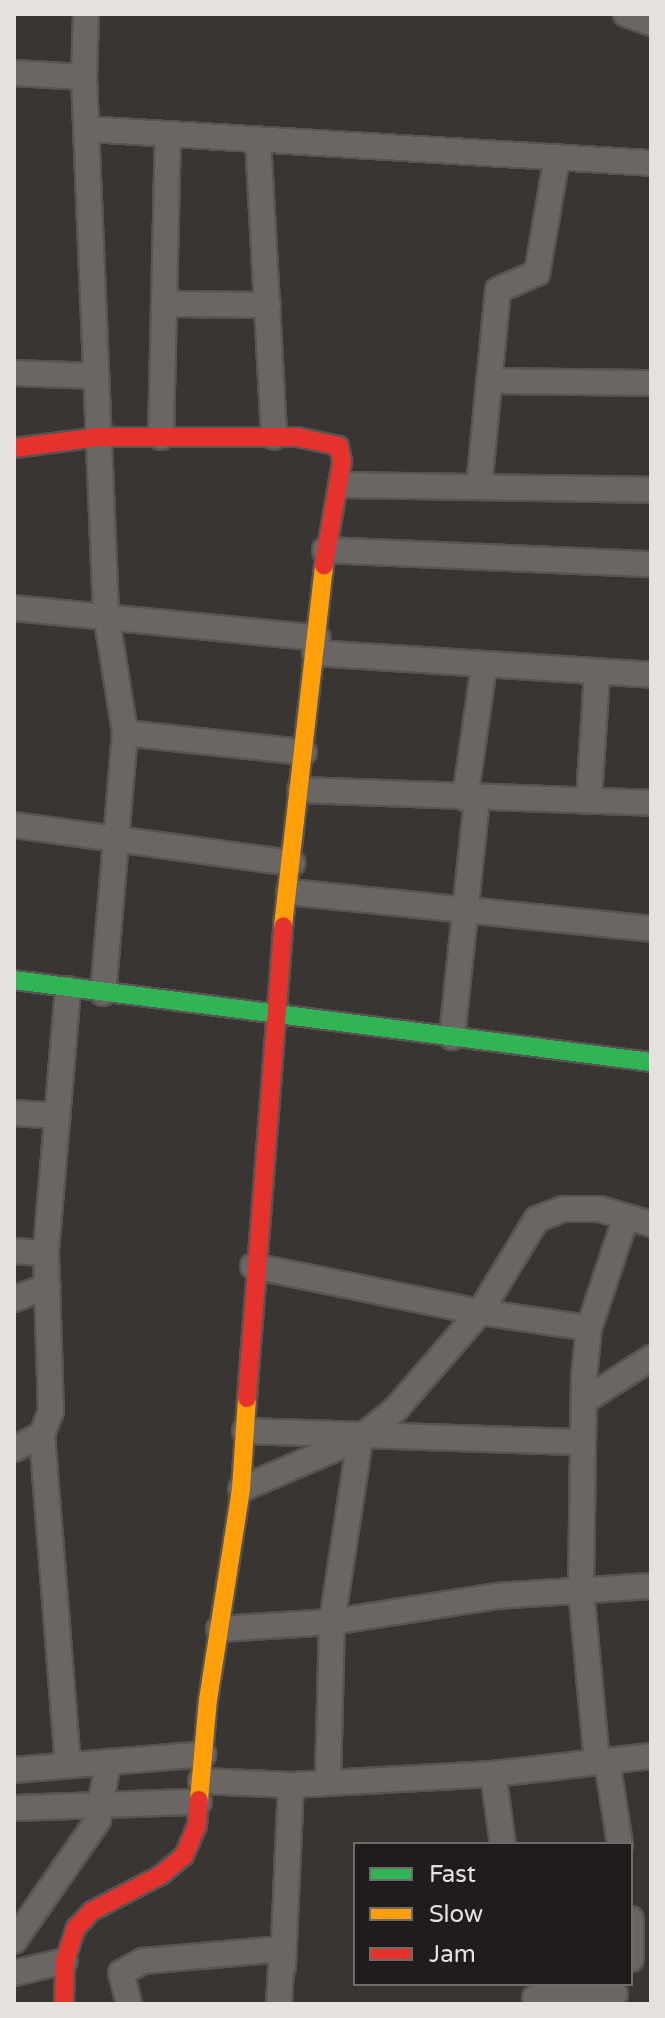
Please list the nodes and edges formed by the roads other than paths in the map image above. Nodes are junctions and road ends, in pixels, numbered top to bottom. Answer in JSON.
{"nodes":[{"id":1,"x":86,"y":14,"type":"edge"},
{"id":2,"x":626,"y":14,"type":"edge"},
{"id":3,"x":651,"y":23,"type":"edge"},
{"id":4,"x":14,"y":73,"type":"edge"},
{"id":5,"x":84,"y":77,"type":"junction"},
{"id":6,"x":86,"y":129,"type":"junction"},
{"id":7,"x":168,"y":134,"type":"junction"},
{"id":8,"x":258,"y":139,"type":"junction"},
{"id":9,"x":557,"y":157,"type":"junction"},
{"id":10,"x":651,"y":163,"type":"edge"},
{"id":11,"x":164,"y":304,"type":"junction"},
{"id":12,"x":268,"y":305,"type":"junction"},
{"id":13,"x":14,"y":373,"type":"edge"},
{"id":14,"x":96,"y":376,"type":"junction"},
{"id":15,"x":489,"y":381,"type":"junction"},
{"id":16,"x":651,"y":383,"type":"edge"},
{"id":17,"x":99,"y":437,"type":"junction"},
{"id":18,"x":161,"y":437,"type":"junction"},
{"id":19,"x":274,"y":437,"type":"junction"},
{"id":20,"x":14,"y":448,"type":"edge"},
{"id":21,"x":341,"y":485,"type":"junction"},
{"id":22,"x":479,"y":487,"type":"junction"},
{"id":23,"x":651,"y":490,"type":"edge"},
{"id":24,"x":325,"y":550,"type":"junction"},
{"id":25,"x":651,"y":564,"type":"edge"},
{"id":26,"x":14,"y":608,"type":"edge"},
{"id":27,"x":106,"y":614,"type":"junction"},
{"id":28,"x":316,"y":646,"type":"junction"},
{"id":29,"x":484,"y":666,"type":"junction"},
{"id":30,"x":597,"y":673,"type":"junction"},
{"id":31,"x":651,"y":675,"type":"edge"},
{"id":32,"x":125,"y":733,"type":"junction"},
{"id":33,"x":304,"y":752,"type":"junction"},
{"id":34,"x":300,"y":790,"type":"junction"},
{"id":35,"x":471,"y":798,"type":"junction"},
{"id":36,"x":589,"y":798,"type":"junction"},
{"id":37,"x":651,"y":803,"type":"edge"},
{"id":38,"x":14,"y":825,"type":"edge"},
{"id":39,"x":115,"y":843,"type":"junction"},
{"id":40,"x":292,"y":863,"type":"junction"},
{"id":41,"x":289,"y":892,"type":"junction"},
{"id":42,"x":465,"y":911,"type":"junction"},
{"id":43,"x":651,"y":929,"type":"edge"},
{"id":44,"x":14,"y":980,"type":"edge"},
{"id":45,"x":68,"y":989,"type":"junction"},
{"id":46,"x":103,"y":993,"type":"junction"},
{"id":47,"x":274,"y":1012,"type":"junction"},
{"id":48,"x":452,"y":1037,"type":"junction"},
{"id":49,"x":651,"y":1062,"type":"edge"},
{"id":50,"x":14,"y":1113,"type":"edge"},
{"id":51,"x":58,"y":1116,"type":"junction"},
{"id":52,"x":626,"y":1217,"type":"junction"},
{"id":53,"x":651,"y":1224,"type":"edge"},
{"id":54,"x":14,"y":1251,"type":"edge"},
{"id":55,"x":46,"y":1253,"type":"junction"},
{"id":56,"x":253,"y":1266,"type":"junction"},
{"id":57,"x":48,"y":1286,"type":"junction"},
{"id":58,"x":14,"y":1299,"type":"edge"},
{"id":59,"x":480,"y":1312,"type":"junction"},
{"id":60,"x":589,"y":1328,"type":"junction"},
{"id":61,"x":651,"y":1358,"type":"edge"},
{"id":62,"x":584,"y":1401,"type":"junction"},
{"id":63,"x":245,"y":1431,"type":"junction"},
{"id":64,"x":42,"y":1435,"type":"junction"},
{"id":65,"x":360,"y":1438,"type":"junction"},
{"id":66,"x":583,"y":1442,"type":"junction"},
{"id":67,"x":14,"y":1449,"type":"edge"},
{"id":68,"x":241,"y":1489,"type":"junction"},
{"id":69,"x":651,"y":1586,"type":"edge"},
{"id":70,"x":581,"y":1590,"type":"junction"},
{"id":71,"x":332,"y":1622,"type":"junction"},
{"id":72,"x":219,"y":1629,"type":"junction"},
{"id":73,"x":203,"y":1754,"type":"junction"},
{"id":74,"x":651,"y":1756,"type":"edge"},
{"id":75,"x":108,"y":1762,"type":"junction"},
{"id":76,"x":602,"y":1762,"type":"junction"},
{"id":77,"x":68,"y":1764,"type":"junction"},
{"id":78,"x":14,"y":1770,"type":"edge"},
{"id":79,"x":493,"y":1774,"type":"junction"},
{"id":80,"x":328,"y":1782,"type":"junction"},
{"id":81,"x":291,"y":1785,"type":"junction"},
{"id":82,"x":200,"y":1792,"type":"junction"},
{"id":83,"x":103,"y":1804,"type":"junction"},
{"id":84,"x":14,"y":1808,"type":"edge"},
{"id":85,"x":503,"y":1842,"type":"edge"},
{"id":86,"x":620,"y":1842,"type":"edge"},
{"id":87,"x":633,"y":1928,"type":"edge"},
{"id":88,"x":14,"y":1941,"type":"edge"},
{"id":89,"x":282,"y":1949,"type":"junction"},
{"id":90,"x":638,"y":1952,"type":"edge"},
{"id":91,"x":65,"y":1961,"type":"junction"},
{"id":92,"x":14,"y":1973,"type":"edge"},
{"id":93,"x":615,"y":1994,"type":"edge"},
{"id":94,"x":533,"y":1995,"type":"edge"},
{"id":95,"x":64,"y":2004,"type":"edge"},
{"id":96,"x":129,"y":2004,"type":"edge"},
{"id":97,"x":279,"y":2004,"type":"edge"},
{"id":98,"x":286,"y":2004,"type":"edge"}],
"edges":[{"from":1,"to":5,"type":"street"},
{"from":2,"to":3,"type":"street"},
{"from":4,"to":5,"type":"street"},
{"from":5,"to":6,"type":"street"},
{"from":6,"to":7,"type":"street"},
{"from":6,"to":14,"type":"street"},
{"from":7,"to":8,"type":"street"},
{"from":7,"to":11,"type":"street"},
{"from":8,"to":9,"type":"street"},
{"from":8,"to":12,"type":"street"},
{"from":9,"to":10,"type":"street"},
{"from":9,"to":15,"type":"street"},
{"from":11,"to":12,"type":"street"},
{"from":11,"to":18,"type":"street"},
{"from":12,"to":19,"type":"street"},
{"from":13,"to":14,"type":"street"},
{"from":14,"to":17,"type":"street"},
{"from":15,"to":16,"type":"street"},
{"from":15,"to":22,"type":"street"},
{"from":17,"to":18,"type":"street"},
{"from":17,"to":20,"type":"street"},
{"from":17,"to":27,"type":"street"},
{"from":18,"to":19,"type":"street"},
{"from":19,"to":21,"type":"street"},
{"from":21,"to":22,"type":"street"},
{"from":21,"to":24,"type":"street"},
{"from":22,"to":23,"type":"street"},
{"from":24,"to":25,"type":"street"},
{"from":24,"to":28,"type":"street"},
{"from":26,"to":27,"type":"street"},
{"from":27,"to":28,"type":"street"},
{"from":27,"to":32,"type":"street"},
{"from":28,"to":29,"type":"street"},
{"from":28,"to":33,"type":"street"},
{"from":29,"to":30,"type":"street"},
{"from":29,"to":35,"type":"street"},
{"from":30,"to":31,"type":"street"},
{"from":30,"to":36,"type":"street"},
{"from":32,"to":33,"type":"street"},
{"from":32,"to":39,"type":"street"},
{"from":33,"to":34,"type":"street"},
{"from":34,"to":35,"type":"street"},
{"from":34,"to":40,"type":"street"},
{"from":35,"to":36,"type":"street"},
{"from":35,"to":42,"type":"street"},
{"from":36,"to":37,"type":"street"},
{"from":38,"to":39,"type":"street"},
{"from":39,"to":40,"type":"street"},
{"from":39,"to":46,"type":"street"},
{"from":40,"to":41,"type":"street"},
{"from":41,"to":42,"type":"street"},
{"from":41,"to":47,"type":"street"},
{"from":42,"to":43,"type":"street"},
{"from":42,"to":48,"type":"street"},
{"from":44,"to":45,"type":"street"},
{"from":45,"to":46,"type":"street"},
{"from":45,"to":51,"type":"street"},
{"from":46,"to":47,"type":"street"},
{"from":47,"to":48,"type":"street"},
{"from":47,"to":56,"type":"street"},
{"from":48,"to":49,"type":"street"},
{"from":50,"to":51,"type":"street"},
{"from":51,"to":55,"type":"street"},
{"from":52,"to":53,"type":"street"},
{"from":52,"to":59,"type":"street"},
{"from":52,"to":60,"type":"street"},
{"from":54,"to":55,"type":"street"},
{"from":55,"to":57,"type":"street"},
{"from":56,"to":59,"type":"street"},
{"from":56,"to":63,"type":"street"},
{"from":57,"to":58,"type":"street"},
{"from":57,"to":64,"type":"street"},
{"from":59,"to":60,"type":"street"},
{"from":59,"to":65,"type":"street"},
{"from":60,"to":62,"type":"street"},
{"from":61,"to":62,"type":"street"},
{"from":62,"to":66,"type":"street"},
{"from":63,"to":65,"type":"street"},
{"from":63,"to":68,"type":"street"},
{"from":64,"to":67,"type":"street"},
{"from":64,"to":77,"type":"street"},
{"from":65,"to":66,"type":"street"},
{"from":65,"to":68,"type":"street"},
{"from":65,"to":71,"type":"street"},
{"from":66,"to":70,"type":"street"},
{"from":68,"to":72,"type":"street"},
{"from":69,"to":70,"type":"street"},
{"from":70,"to":71,"type":"street"},
{"from":70,"to":76,"type":"street"},
{"from":71,"to":72,"type":"street"},
{"from":71,"to":80,"type":"street"},
{"from":72,"to":73,"type":"street"},
{"from":73,"to":75,"type":"street"},
{"from":73,"to":82,"type":"street"},
{"from":74,"to":76,"type":"street"},
{"from":75,"to":77,"type":"street"},
{"from":75,"to":83,"type":"street"},
{"from":76,"to":79,"type":"street"},
{"from":76,"to":86,"type":"street"},
{"from":77,"to":78,"type":"street"},
{"from":79,"to":80,"type":"street"},
{"from":79,"to":85,"type":"street"},
{"from":80,"to":81,"type":"street"},
{"from":81,"to":82,"type":"street"},
{"from":81,"to":89,"type":"street"},
{"from":82,"to":83,"type":"street"},
{"from":82,"to":91,"type":"street"},
{"from":83,"to":84,"type":"street"},
{"from":83,"to":88,"type":"street"},
{"from":87,"to":90,"type":"street"},
{"from":89,"to":96,"type":"street"},
{"from":89,"to":97,"type":"street"},
{"from":89,"to":98,"type":"street"},
{"from":91,"to":92,"type":"street"},
{"from":91,"to":95,"type":"street"},
{"from":93,"to":94,"type":"street"}]}
